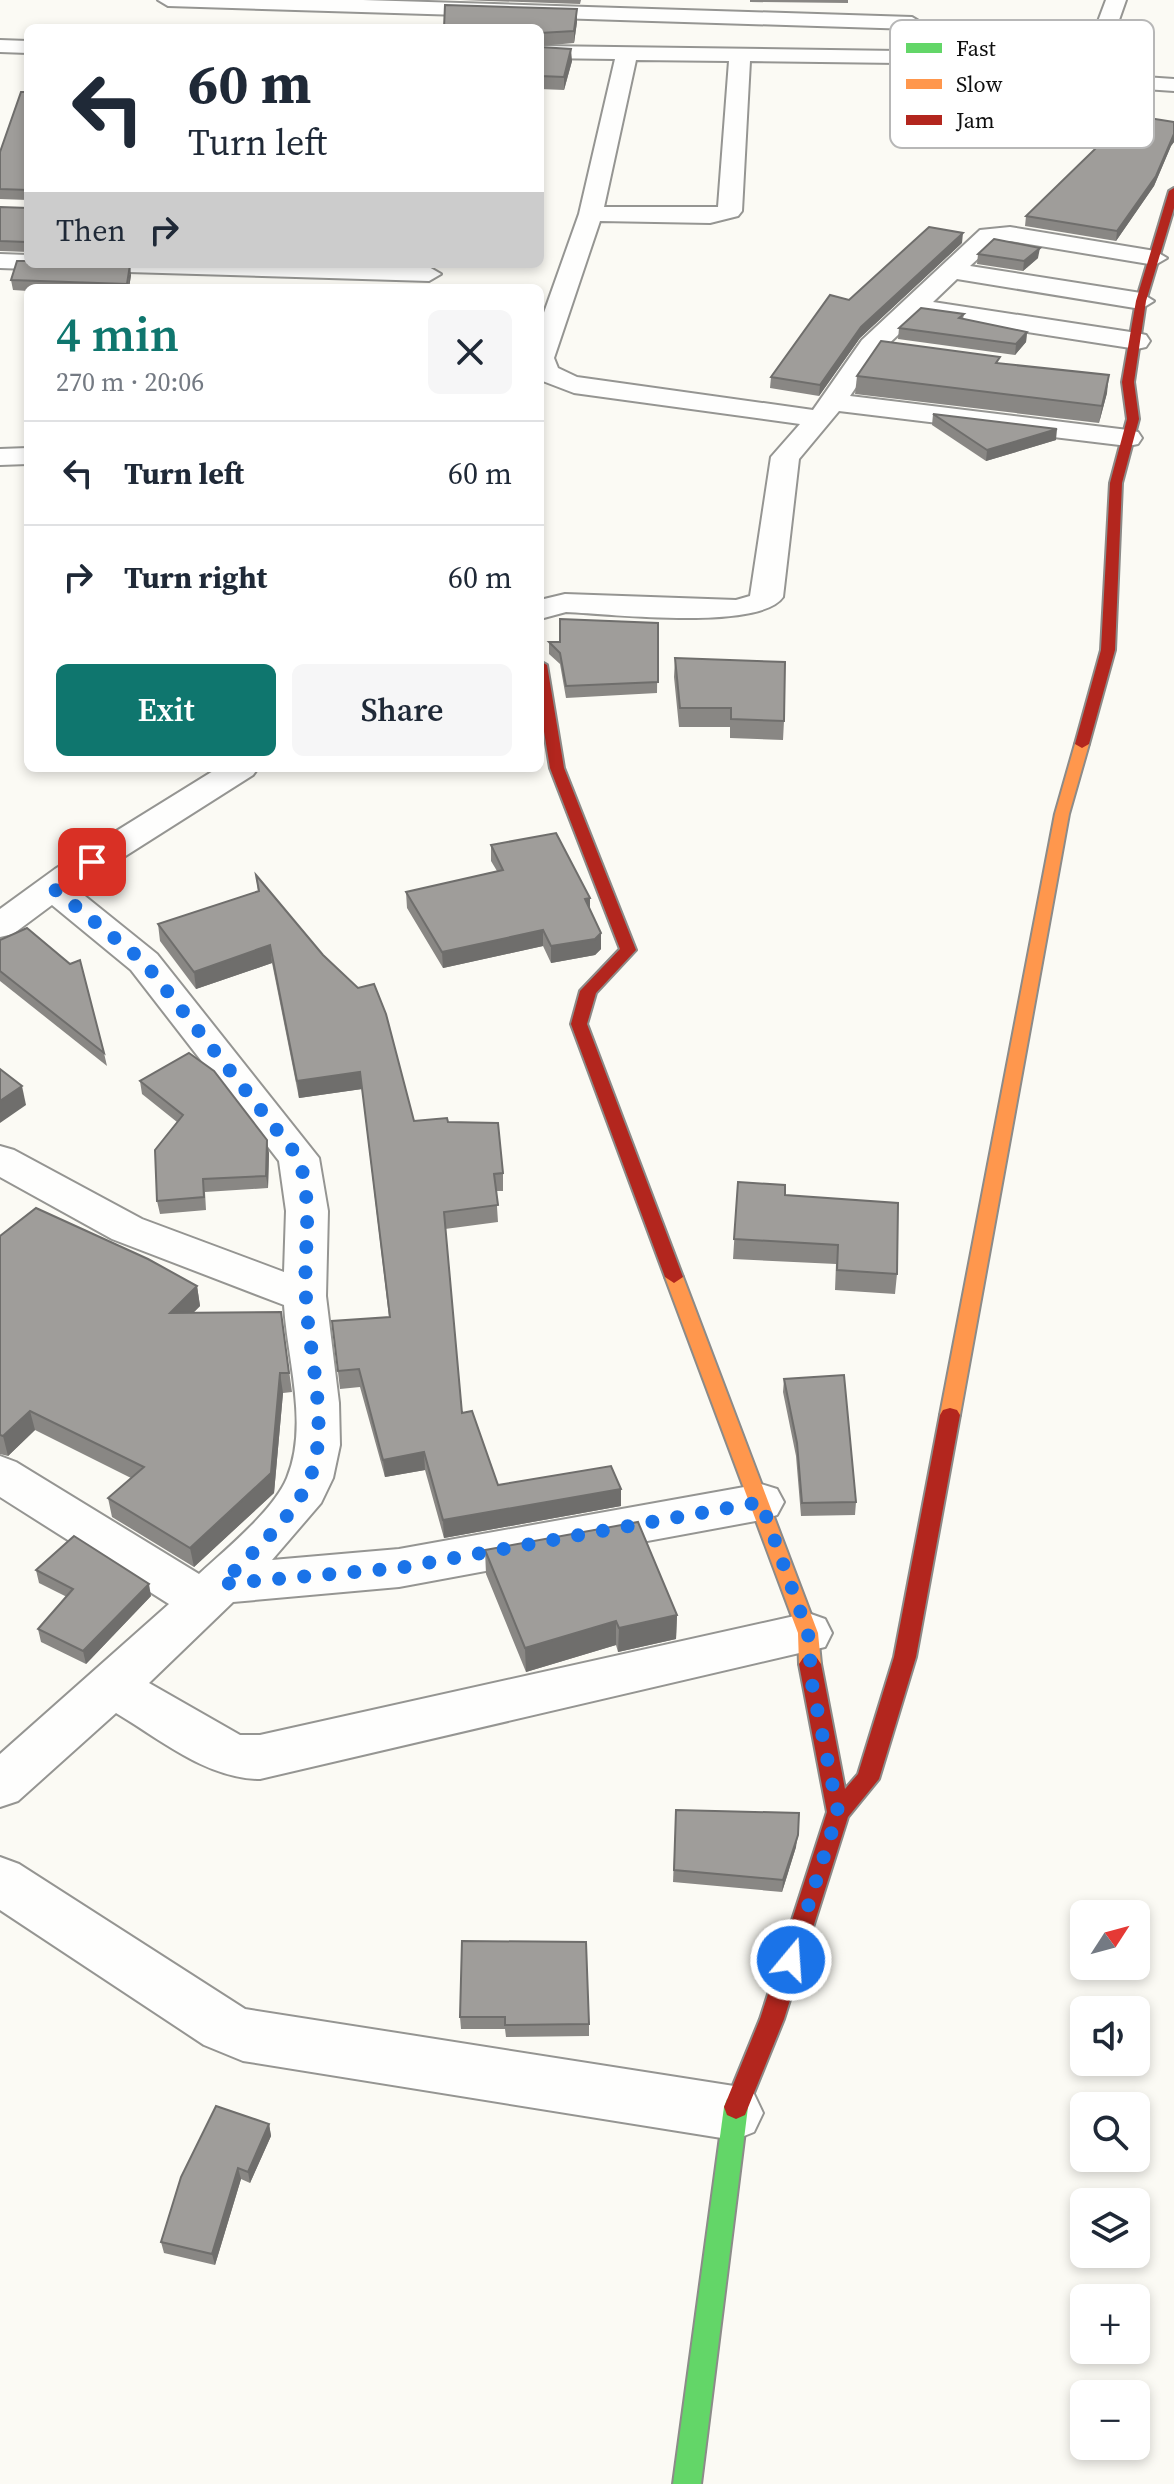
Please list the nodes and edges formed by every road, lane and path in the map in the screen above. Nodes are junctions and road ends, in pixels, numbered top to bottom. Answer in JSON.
{"nodes":[{"id":1,"x":168,"y":0,"type":"edge"},
{"id":2,"x":913,"y":0,"type":"edge"},
{"id":3,"x":1116,"y":0,"type":"edge"},
{"id":4,"x":340,"y":3,"type":"edge"},
{"id":5,"x":912,"y":20,"type":"edge"},
{"id":6,"x":1109,"y":20,"type":"edge"},
{"id":7,"x":890,"y":22,"type":"edge"},
{"id":8,"x":0,"y":46,"type":"edge"},
{"id":9,"x":24,"y":47,"type":"edge"},
{"id":10,"x":544,"y":52,"type":"edge"},
{"id":11,"x":627,"y":53,"type":"junction"},
{"id":12,"x":740,"y":55,"type":"junction"},
{"id":13,"x":890,"y":58,"type":"edge"},
{"id":14,"x":1154,"y":84,"type":"edge"},
{"id":15,"x":1174,"y":85,"type":"edge"},
{"id":16,"x":1174,"y":191,"type":"edge"},
{"id":17,"x":591,"y":214,"type":"junction"},
{"id":18,"x":1155,"y":258,"type":"junction"},
{"id":19,"x":0,"y":261,"type":"edge"},
{"id":20,"x":24,"y":262,"type":"edge"},
{"id":21,"x":216,"y":268,"type":"edge"},
{"id":22,"x":950,"y":270,"type":"junction"},
{"id":23,"x":429,"y":275,"type":"edge"},
{"id":24,"x":1141,"y":301,"type":"junction"},
{"id":25,"x":911,"y":306,"type":"junction"},
{"id":26,"x":1137,"y":341,"type":"junction"},
{"id":27,"x":544,"y":343,"type":"edge"},
{"id":28,"x":871,"y":346,"type":"junction"},
{"id":29,"x":901,"y":350,"type":"edge"},
{"id":30,"x":544,"y":365,"type":"edge"},
{"id":31,"x":1098,"y":378,"type":"edge"},
{"id":32,"x":1128,"y":382,"type":"junction"},
{"id":33,"x":826,"y":411,"type":"junction"},
{"id":34,"x":1128,"y":438,"type":"junction"},
{"id":35,"x":24,"y":456,"type":"edge"},
{"id":36,"x":0,"y":457,"type":"edge"},
{"id":37,"x":544,"y":609,"type":"edge"},
{"id":38,"x":544,"y":689,"type":"edge"},
{"id":39,"x":235,"y":772,"type":"edge"},
{"id":40,"x":53,"y":888,"type":"junction"},
{"id":41,"x":0,"y":926,"type":"edge"},
{"id":42,"x":0,"y":1160,"type":"edge"},
{"id":43,"x":305,"y":1296,"type":"junction"},
{"id":44,"x":0,"y":1474,"type":"edge"},
{"id":45,"x":761,"y":1502,"type":"junction"},
{"id":46,"x":214,"y":1593,"type":"junction"},
{"id":47,"x":808,"y":1633,"type":"junction"},
{"id":48,"x":112,"y":1686,"type":"junction"},
{"id":49,"x":0,"y":1785,"type":"edge"},
{"id":50,"x":838,"y":1812,"type":"junction"},
{"id":51,"x":0,"y":1881,"type":"edge"},
{"id":52,"x":734,"y":2113,"type":"junction"},
{"id":53,"x":687,"y":2484,"type":"edge"}],
"edges":[{"from":1,"to":4,"type":"street"},
{"from":2,"to":5,"type":"street"},
{"from":3,"to":6,"type":"street"},
{"from":4,"to":7,"type":"street"},
{"from":8,"to":9,"type":"street"},
{"from":10,"to":11,"type":"street"},
{"from":11,"to":12,"type":"street"},
{"from":11,"to":17,"type":"street"},
{"from":12,"to":13,"type":"street"},
{"from":12,"to":17,"type":"street"},
{"from":14,"to":15,"type":"street"},
{"from":16,"to":18,"type":"street"},
{"from":17,"to":27,"type":"street"},
{"from":18,"to":22,"type":"street"},
{"from":18,"to":24,"type":"street"},
{"from":19,"to":20,"type":"street"},
{"from":21,"to":23,"type":"street"},
{"from":22,"to":24,"type":"street"},
{"from":22,"to":25,"type":"street"},
{"from":24,"to":26,"type":"street"},
{"from":25,"to":26,"type":"street"},
{"from":25,"to":28,"type":"street"},
{"from":26,"to":32,"type":"street"},
{"from":28,"to":29,"type":"street"},
{"from":28,"to":33,"type":"street"},
{"from":30,"to":33,"type":"street"},
{"from":31,"to":32,"type":"street"},
{"from":32,"to":34,"type":"street"},
{"from":33,"to":34,"type":"street"},
{"from":33,"to":37,"type":"street"},
{"from":34,"to":50,"type":"street"},
{"from":35,"to":36,"type":"street"},
{"from":38,"to":45,"type":"street"},
{"from":39,"to":40,"type":"street"},
{"from":40,"to":41,"type":"street"},
{"from":40,"to":43,"type":"street"},
{"from":42,"to":43,"type":"street"},
{"from":43,"to":46,"type":"street"},
{"from":44,"to":46,"type":"street"},
{"from":45,"to":46,"type":"street"},
{"from":45,"to":47,"type":"street"},
{"from":46,"to":48,"type":"street"},
{"from":47,"to":48,"type":"street"},
{"from":47,"to":50,"type":"street"},
{"from":48,"to":49,"type":"street"},
{"from":50,"to":52,"type":"street"},
{"from":51,"to":52,"type":"street"},
{"from":52,"to":53,"type":"street"}]}
